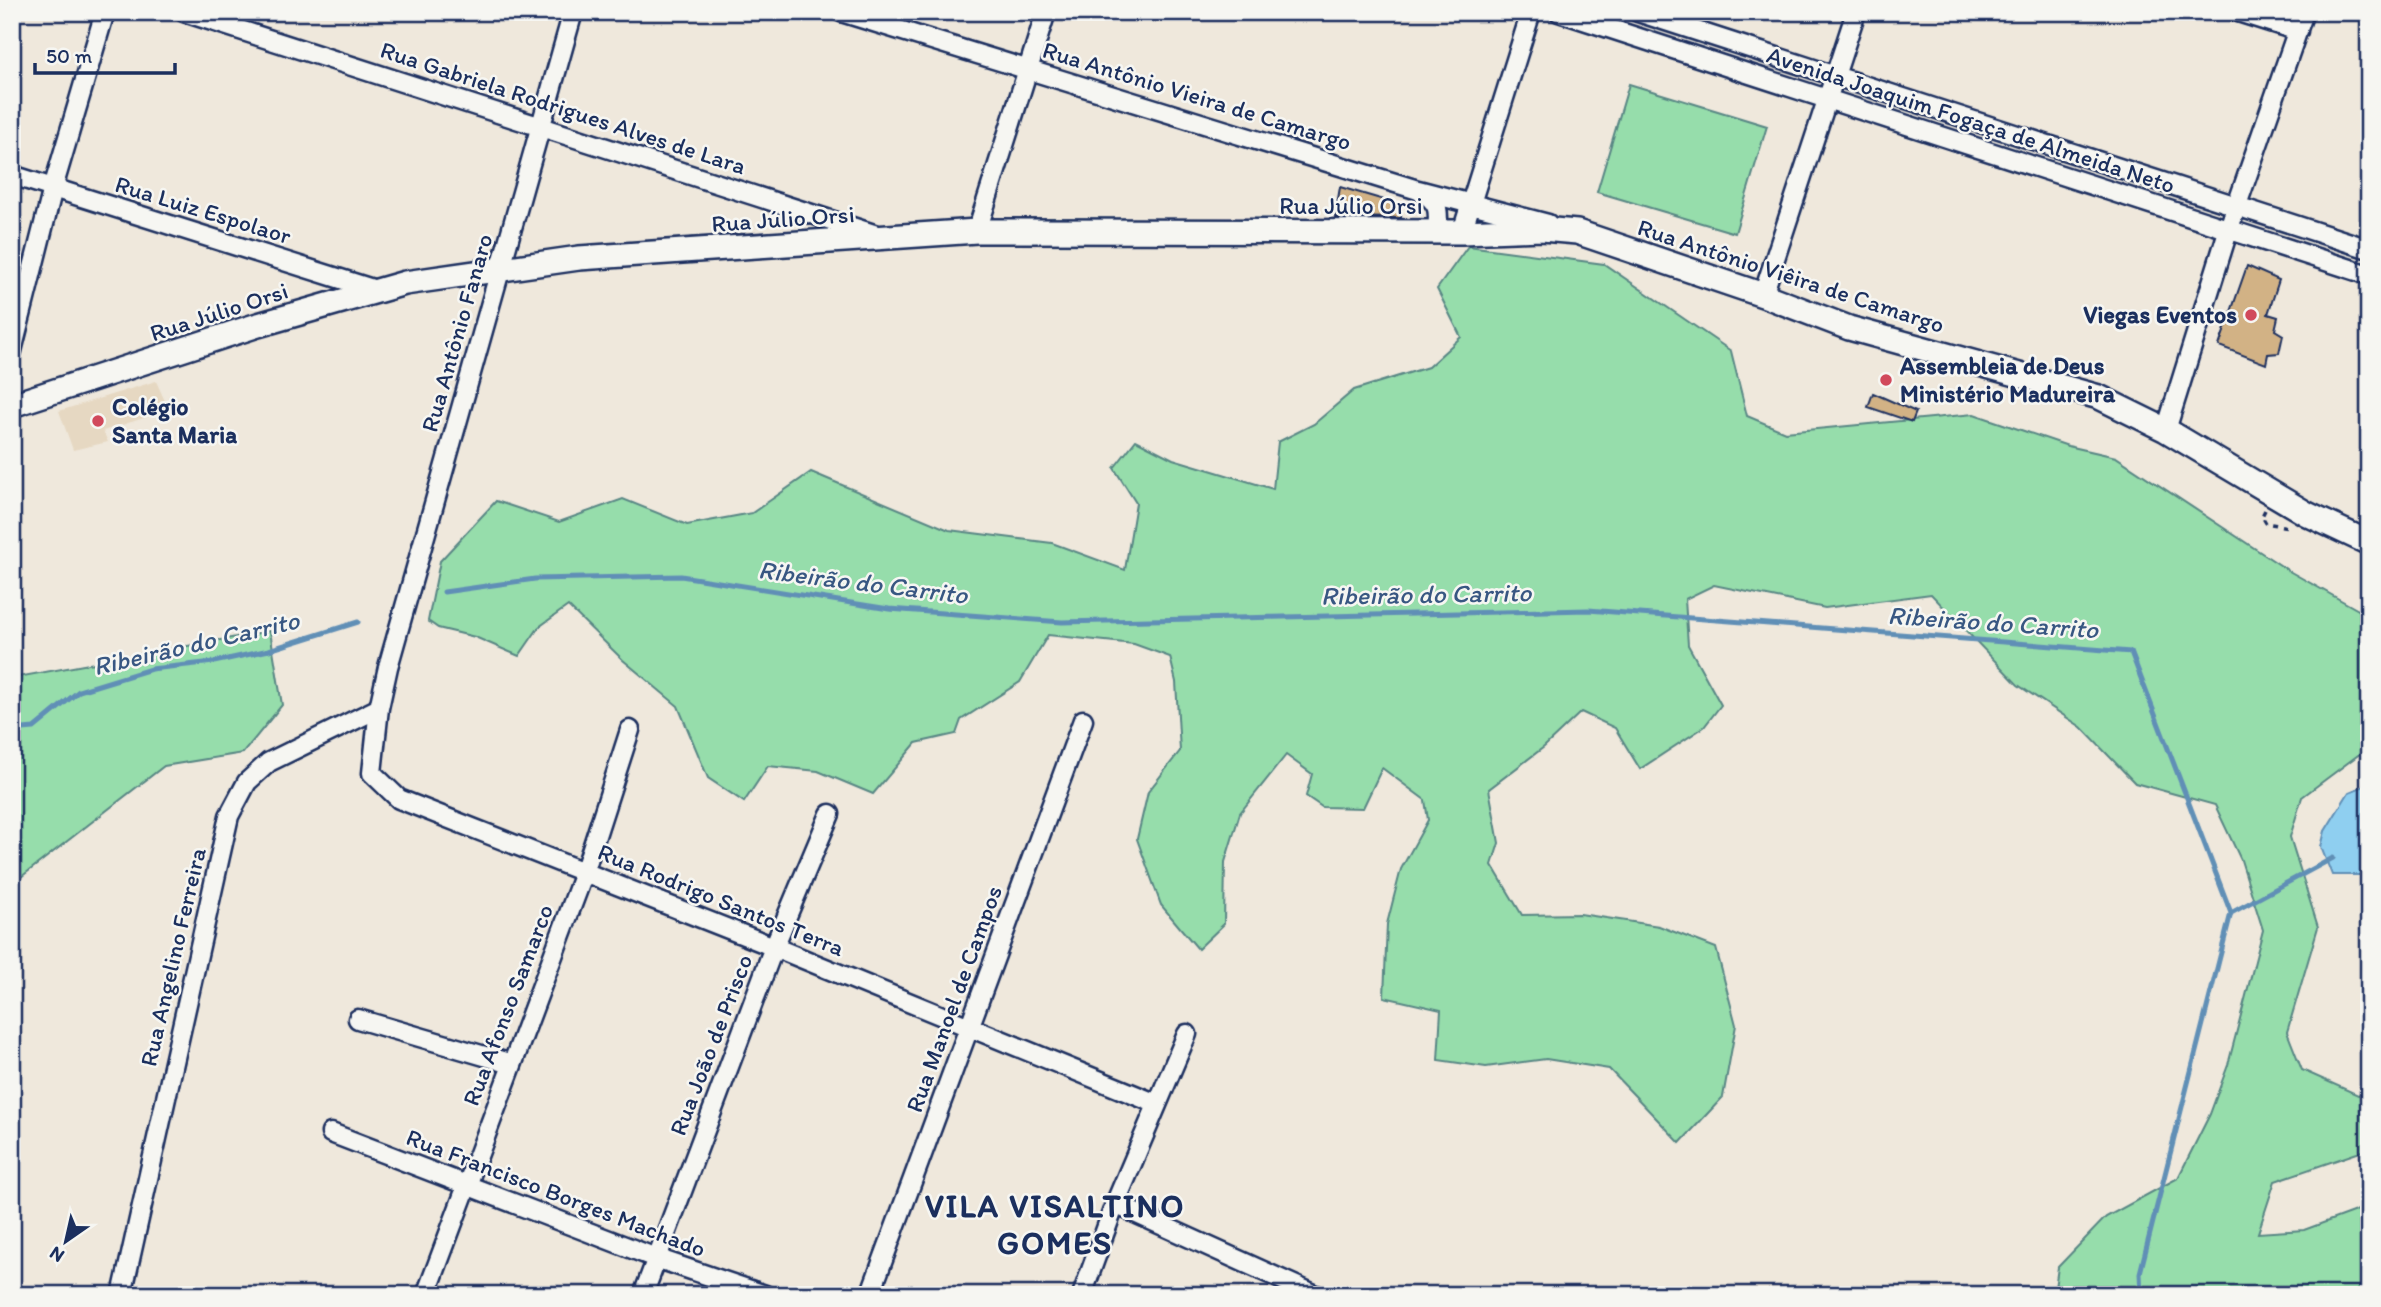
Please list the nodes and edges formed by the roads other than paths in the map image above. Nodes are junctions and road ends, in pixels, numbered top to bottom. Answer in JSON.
{"nodes":[{"id":1,"x":105,"y":12,"type":"edge"},
{"id":2,"x":184,"y":12,"type":"edge"},
{"id":3,"x":573,"y":12,"type":"edge"},
{"id":4,"x":841,"y":12,"type":"edge"},
{"id":5,"x":1046,"y":12,"type":"edge"},
{"id":6,"x":1531,"y":12,"type":"edge"},
{"id":7,"x":1559,"y":12,"type":"edge"},
{"id":8,"x":1638,"y":12,"type":"edge"},
{"id":9,"x":1856,"y":12,"type":"edge"},
{"id":10,"x":2238,"y":12,"type":"edge"},
{"id":11,"x":2304,"y":12,"type":"edge"},
{"id":12,"x":2298,"y":31,"type":"junction"},
{"id":13,"x":1027,"y":70,"type":"junction"},
{"id":14,"x":1834,"y":75,"type":"junction"},
{"id":15,"x":1825,"y":100,"type":"junction"},
{"id":16,"x":541,"y":127,"type":"junction"},
{"id":17,"x":12,"y":175,"type":"edge"},
{"id":18,"x":53,"y":188,"type":"junction"},
{"id":19,"x":1418,"y":190,"type":"junction"},
{"id":20,"x":1471,"y":204,"type":"junction"},
{"id":21,"x":2238,"y":205,"type":"junction"},
{"id":22,"x":2229,"y":229,"type":"junction"},
{"id":23,"x":976,"y":231,"type":"junction"},
{"id":24,"x":1437,"y":232,"type":"junction"},
{"id":25,"x":1462,"y":232,"type":"junction"},
{"id":26,"x":1577,"y":232,"type":"junction"},
{"id":27,"x":887,"y":238,"type":"junction"},
{"id":28,"x":2369,"y":248,"type":"edge"},
{"id":29,"x":500,"y":270,"type":"junction"},
{"id":30,"x":2369,"y":275,"type":"edge"},
{"id":31,"x":379,"y":291,"type":"junction"},
{"id":32,"x":1763,"y":295,"type":"junction"},
{"id":33,"x":12,"y":351,"type":"edge"},
{"id":34,"x":12,"y":405,"type":"edge"},
{"id":35,"x":2166,"y":430,"type":"junction"},
{"id":36,"x":2369,"y":542,"type":"edge"},
{"id":37,"x":388,"y":667,"type":"joint"},
{"id":38,"x":379,"y":708,"type":"junction"},
{"id":39,"x":1083,"y":720,"type":"dead end"},
{"id":40,"x":630,"y":730,"type":"dead end"},
{"id":41,"x":830,"y":814,"type":"dead end"},
{"id":42,"x":584,"y":873,"type":"junction"},
{"id":43,"x":774,"y":947,"type":"junction"},
{"id":44,"x":358,"y":1019,"type":"dead end"},
{"id":45,"x":971,"y":1027,"type":"junction"},
{"id":46,"x":1187,"y":1034,"type":"dead end"},
{"id":47,"x":512,"y":1064,"type":"junction"},
{"id":48,"x":1157,"y":1104,"type":"junction"},
{"id":49,"x":331,"y":1133,"type":"dead end"},
{"id":50,"x":466,"y":1186,"type":"junction"},
{"id":51,"x":1115,"y":1204,"type":"junction"},
{"id":52,"x":656,"y":1258,"type":"junction"},
{"id":53,"x":122,"y":1295,"type":"edge"},
{"id":54,"x":426,"y":1295,"type":"edge"},
{"id":55,"x":643,"y":1295,"type":"edge"},
{"id":56,"x":765,"y":1295,"type":"edge"},
{"id":57,"x":870,"y":1295,"type":"edge"},
{"id":58,"x":1082,"y":1295,"type":"edge"},
{"id":59,"x":1316,"y":1295,"type":"edge"}],
"edges":[{"from":1,"to":18,"type":"street"},
{"from":2,"to":16,"type":"street","name":"Rua Gabriela Rodrigues Alves de Lara"},
{"from":3,"to":16,"type":"street","name":"Rua Antônio Fanaro"},
{"from":4,"to":13,"type":"street","name":"Rua Antônio Vieira de Camargo"},
{"from":5,"to":13,"type":"street"},
{"from":6,"to":20,"type":"street"},
{"from":7,"to":15,"type":"street","name":"Avenida Joaquim Fogaça de Almeida Neto"},
{"from":8,"to":14,"type":"street","name":"Avenida Joaquim Fogaça de Almeida Neto"},
{"from":9,"to":14,"type":"street"},
{"from":10,"to":12,"type":"street"},
{"from":11,"to":12,"type":"street"},
{"from":12,"to":21,"type":"street"},
{"from":13,"to":19,"type":"street","name":"Rua Antônio Vieira de Camargo"},
{"from":13,"to":23,"type":"street"},
{"from":14,"to":15,"type":"street"},
{"from":14,"to":21,"type":"street","name":"Avenida Joaquim Fogaça de Almeida Neto"},
{"from":15,"to":22,"type":"street","name":"Avenida Joaquim Fogaça de Almeida Neto"},
{"from":15,"to":32,"type":"street"},
{"from":16,"to":27,"type":"street","name":"Rua Gabriela Rodrigues Alves de Lara"},
{"from":16,"to":29,"type":"street","name":"Rua Antônio Fanaro"},
{"from":17,"to":18,"type":"street","name":"Rua Luiz Espolaor"},
{"from":18,"to":31,"type":"street","name":"Rua Luiz Espolaor"},
{"from":18,"to":33,"type":"street"},
{"from":19,"to":20,"type":"street","name":"Rua Antônio Vieira de Camargo"},
{"from":19,"to":24,"type":"street"},
{"from":20,"to":25,"type":"street"},
{"from":20,"to":26,"type":"street","name":"Rua Antônio Vieira de Camargo"},
{"from":21,"to":22,"type":"street"},
{"from":21,"to":28,"type":"street","name":"Avenida Joaquim Fogaça de Almeida Neto"},
{"from":22,"to":30,"type":"street","name":"Avenida Joaquim Fogaça de Almeida Neto"},
{"from":22,"to":35,"type":"street"},
{"from":23,"to":24,"type":"main road","name":"Rua Júlio Orsi"},
{"from":23,"to":27,"type":"main road","name":"Rua Júlio Orsi"},
{"from":24,"to":25,"type":"main road","name":"Rua Júlio Orsi"},
{"from":25,"to":26,"type":"main road","name":"Rua Júlio Orsi"},
{"from":26,"to":32,"type":"main road","name":"Rua Antônio Viêira de Camargo"},
{"from":27,"to":29,"type":"main road","name":"Rua Júlio Orsi"},
{"from":29,"to":31,"type":"main road","name":"Rua Júlio Orsi"},
{"from":29,"to":37,"type":"street","name":"Rua Antônio Fanaro"},
{"from":31,"to":34,"type":"main road","name":"Rua Júlio Orsi"},
{"from":32,"to":35,"type":"main road","name":"Rua Antônio Viêira de Camargo"},
{"from":35,"to":36,"type":"main road","name":"Rua Antônio Viêira de Camargo"},
{"from":37,"to":38,"type":"street","name":"Rua Rodrigo Santos Terra"},
{"from":38,"to":42,"type":"street","name":"Rua Rodrigo Santos Terra"},
{"from":38,"to":53,"type":"street","name":"Rua Angelino Ferreira"},
{"from":39,"to":45,"type":"street","name":"Rua Manoel de Campos"},
{"from":40,"to":42,"type":"street","name":"Rua Afonso Samarco"},
{"from":41,"to":43,"type":"street","name":"Rua João de Prisco"},
{"from":42,"to":43,"type":"street","name":"Rua Rodrigo Santos Terra"},
{"from":42,"to":47,"type":"street","name":"Rua Afonso Samarco"},
{"from":43,"to":45,"type":"street","name":"Rua Rodrigo Santos Terra"},
{"from":43,"to":52,"type":"street","name":"Rua João de Prisco"},
{"from":44,"to":47,"type":"street"},
{"from":45,"to":48,"type":"street","name":"Rua Rodrigo Santos Terra"},
{"from":45,"to":57,"type":"street","name":"Rua Manoel de Campos"},
{"from":46,"to":48,"type":"street"},
{"from":47,"to":50,"type":"street","name":"Rua Afonso Samarco"},
{"from":48,"to":51,"type":"street"},
{"from":49,"to":50,"type":"street","name":"Rua Francisco Borges Machado"},
{"from":50,"to":52,"type":"street","name":"Rua Francisco Borges Machado"},
{"from":50,"to":54,"type":"street","name":"Rua Afonso Samarco"},
{"from":51,"to":58,"type":"street"},
{"from":51,"to":59,"type":"street"},
{"from":52,"to":55,"type":"street","name":"Rua João de Prisco"},
{"from":52,"to":56,"type":"street","name":"Rua Francisco Borges Machado"}]}
